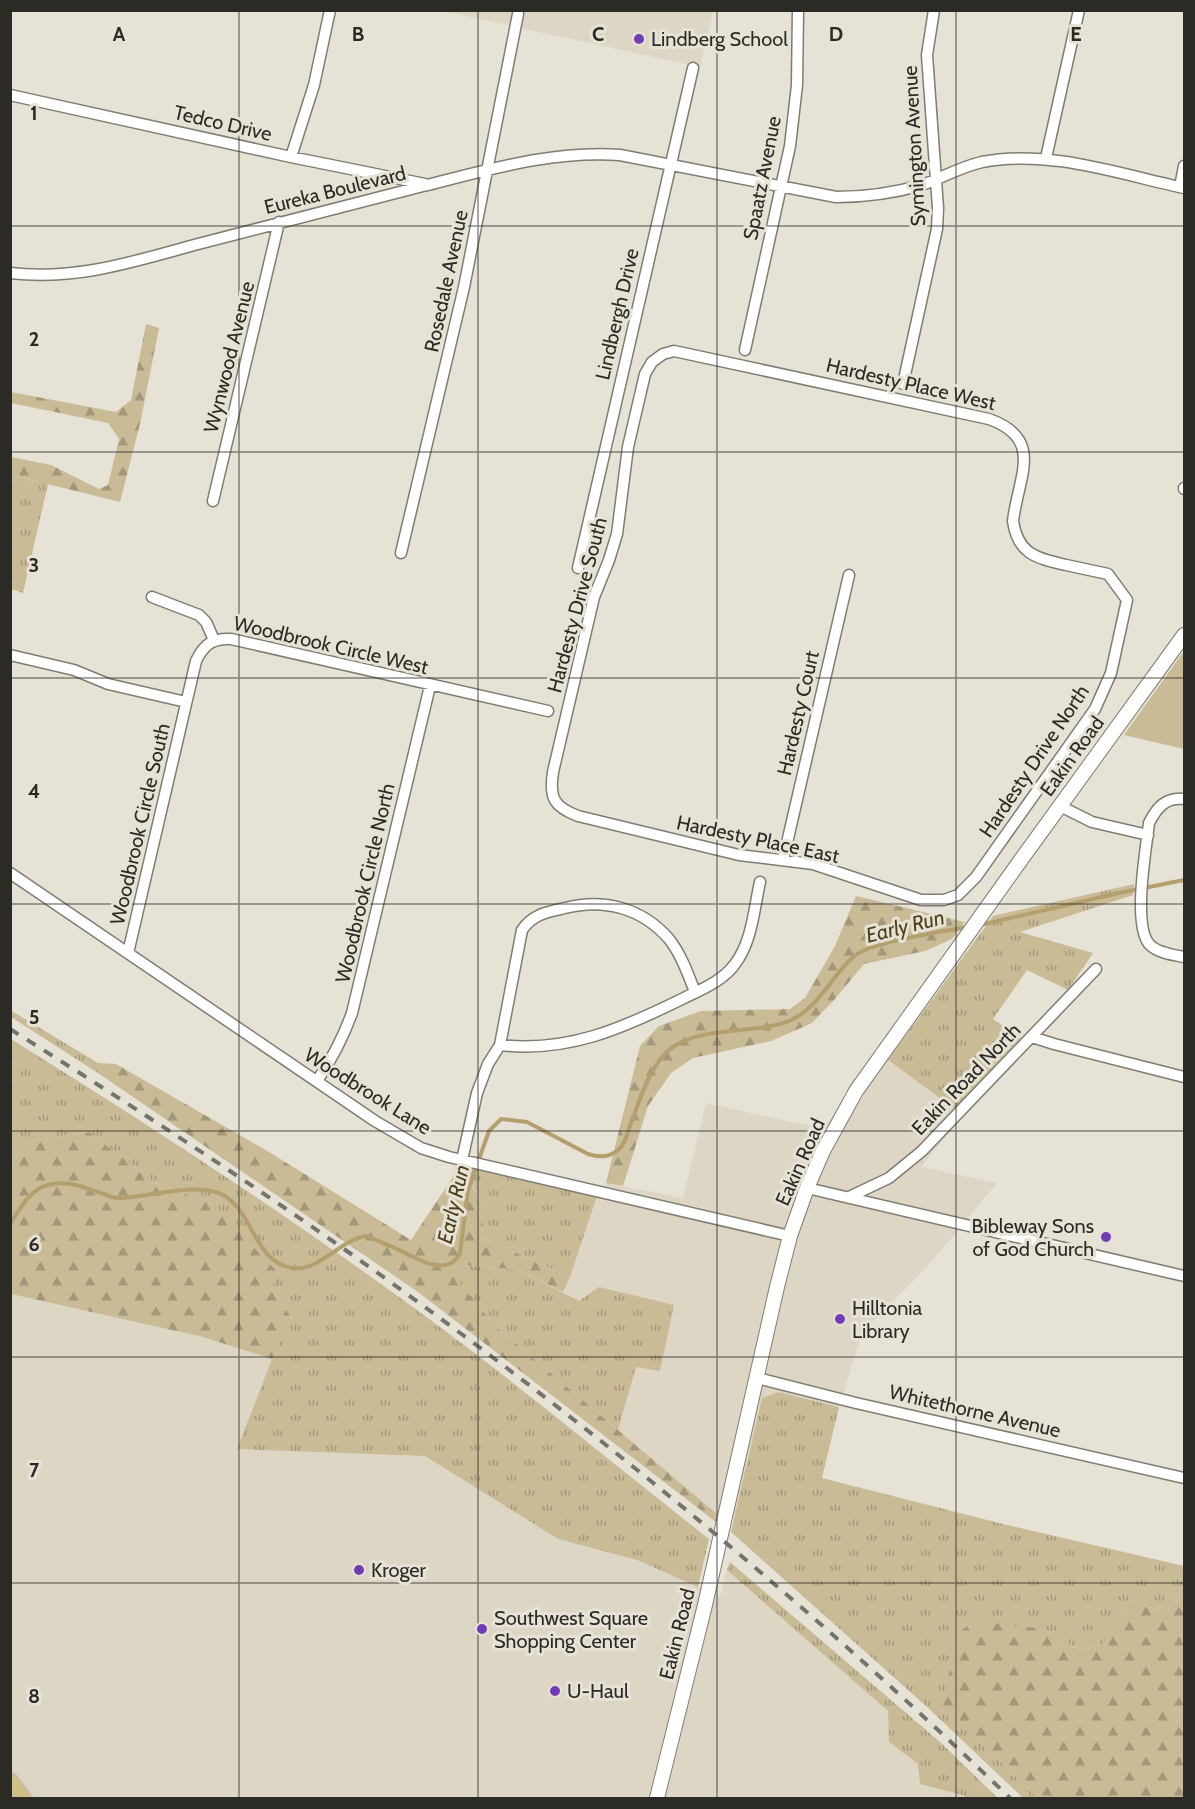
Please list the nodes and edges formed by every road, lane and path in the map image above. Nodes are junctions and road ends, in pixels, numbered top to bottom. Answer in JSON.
{"nodes":[{"id":1,"x":330,"y":10,"type":"edge"},
{"id":2,"x":798,"y":10,"type":"edge"},
{"id":3,"x":934,"y":10,"type":"edge"},
{"id":4,"x":1079,"y":10,"type":"edge"},
{"id":5,"x":518,"y":14,"type":"dead end"},
{"id":6,"x":693,"y":68,"type":"dead end"},
{"id":7,"x":10,"y":95,"type":"edge"},
{"id":8,"x":291,"y":158,"type":"junction"},
{"id":9,"x":1046,"y":158,"type":"junction"},
{"id":10,"x":671,"y":164,"type":"junction"},
{"id":11,"x":1185,"y":166,"type":"edge"},
{"id":12,"x":486,"y":171,"type":"junction"},
{"id":13,"x":936,"y":178,"type":"junction"},
{"id":14,"x":428,"y":185,"type":"junction"},
{"id":15,"x":780,"y":187,"type":"junction"},
{"id":16,"x":1182,"y":187,"type":"edge"},
{"id":17,"x":279,"y":222,"type":"junction"},
{"id":18,"x":10,"y":273,"type":"edge"},
{"id":19,"x":745,"y":350,"type":"dead end"},
{"id":20,"x":663,"y":354,"type":"joint"},
{"id":21,"x":903,"y":384,"type":"dead end"},
{"id":22,"x":213,"y":501,"type":"dead end"},
{"id":23,"x":401,"y":553,"type":"dead end"},
{"id":24,"x":578,"y":568,"type":"dead end"},
{"id":25,"x":849,"y":575,"type":"dead end"},
{"id":26,"x":152,"y":597,"type":"dead end"},
{"id":27,"x":1127,"y":600,"type":"joint"},
{"id":28,"x":1185,"y":635,"type":"edge"},
{"id":29,"x":214,"y":640,"type":"junction"},
{"id":30,"x":10,"y":655,"type":"edge"},
{"id":31,"x":430,"y":686,"type":"junction"},
{"id":32,"x":186,"y":702,"type":"junction"},
{"id":33,"x":548,"y":711,"type":"dead end"},
{"id":34,"x":1183,"y":799,"type":"edge"},
{"id":35,"x":555,"y":801,"type":"joint"},
{"id":36,"x":1060,"y":806,"type":"junction"},
{"id":37,"x":1148,"y":835,"type":"junction"},
{"id":38,"x":783,"y":861,"type":"junction"},
{"id":39,"x":10,"y":873,"type":"edge"},
{"id":40,"x":760,"y":882,"type":"dead end"},
{"id":41,"x":958,"y":895,"type":"joint"},
{"id":42,"x":128,"y":953,"type":"junction"},
{"id":43,"x":1185,"y":957,"type":"edge"},
{"id":44,"x":1096,"y":969,"type":"dead end"},
{"id":45,"x":695,"y":993,"type":"junction"},
{"id":46,"x":1032,"y":1037,"type":"junction"},
{"id":47,"x":500,"y":1045,"type":"junction"},
{"id":48,"x":1185,"y":1077,"type":"edge"},
{"id":49,"x":317,"y":1081,"type":"junction"},
{"id":50,"x":472,"y":1162,"type":"junction"},
{"id":51,"x":807,"y":1188,"type":"junction"},
{"id":52,"x":849,"y":1197,"type":"junction"},
{"id":53,"x":790,"y":1236,"type":"junction"},
{"id":54,"x":1185,"y":1276,"type":"edge"},
{"id":55,"x":757,"y":1378,"type":"junction"},
{"id":56,"x":1185,"y":1478,"type":"edge"},
{"id":57,"x":10,"y":1781,"type":"edge"},
{"id":58,"x":23,"y":1798,"type":"edge"},
{"id":59,"x":657,"y":1798,"type":"edge"}],
"edges":[{"from":1,"to":8,"type":"street"},
{"from":2,"to":15,"type":"street","name":"Spaatz Avenue"},
{"from":3,"to":13,"type":"street","name":"Symington Avenue"},
{"from":4,"to":9,"type":"street"},
{"from":5,"to":12,"type":"street","name":"Rosedale Avenue"},
{"from":6,"to":10,"type":"street","name":"Lindbergh Drive"},
{"from":7,"to":8,"type":"street","name":"Tedco Drive"},
{"from":8,"to":14,"type":"street","name":"Tedco Drive"},
{"from":9,"to":13,"type":"street","name":"Eureka Boulevard"},
{"from":9,"to":16,"type":"street","name":"Eureka Boulevard"},
{"from":10,"to":12,"type":"street","name":"Eureka Boulevard"},
{"from":10,"to":15,"type":"street","name":"Eureka Boulevard"},
{"from":10,"to":24,"type":"street","name":"Lindbergh Drive"},
{"from":11,"to":16,"type":"street"},
{"from":12,"to":14,"type":"street","name":"Eureka Boulevard"},
{"from":12,"to":23,"type":"street","name":"Rosedale Avenue"},
{"from":13,"to":15,"type":"street","name":"Eureka Boulevard"},
{"from":13,"to":21,"type":"street","name":"Symington Avenue"},
{"from":14,"to":17,"type":"street","name":"Eureka Boulevard"},
{"from":15,"to":19,"type":"street","name":"Spaatz Avenue"},
{"from":17,"to":18,"type":"street","name":"Eureka Boulevard"},
{"from":17,"to":22,"type":"street","name":"Wynwood Avenue"},
{"from":20,"to":27,"type":"street","name":"Hardesty Place West"},
{"from":20,"to":35,"type":"street","name":"Hardesty Drive South"},
{"from":25,"to":38,"type":"street","name":"Hardesty Court"},
{"from":26,"to":29,"type":"street"},
{"from":27,"to":41,"type":"street","name":"Hardesty Drive North"},
{"from":28,"to":36,"type":"street","name":"Eakin Road"},
{"from":29,"to":31,"type":"street","name":"Woodbrook Circle West"},
{"from":29,"to":32,"type":"street","name":"Woodbrook Circle West"},
{"from":30,"to":32,"type":"street"},
{"from":31,"to":33,"type":"street","name":"Woodbrook Circle West"},
{"from":31,"to":49,"type":"street","name":"Woodbrook Circle North"},
{"from":32,"to":42,"type":"street","name":"Woodbrook Circle South"},
{"from":34,"to":37,"type":"street"},
{"from":35,"to":38,"type":"street","name":"Hardesty Place East"},
{"from":36,"to":37,"type":"street"},
{"from":36,"to":51,"type":"street","name":"Eakin Road"},
{"from":37,"to":43,"type":"street"},
{"from":38,"to":41,"type":"street","name":"Hardesty Place East"},
{"from":39,"to":42,"type":"street","name":"Woodbrook Lane"},
{"from":40,"to":45,"type":"street"},
{"from":42,"to":49,"type":"street","name":"Woodbrook Lane"},
{"from":44,"to":46,"type":"street","name":"Eakin Road North"},
{"from":45,"to":47,"type":"street"},
{"from":45,"to":47,"type":"street"},
{"from":46,"to":48,"type":"street"},
{"from":46,"to":52,"type":"street","name":"Eakin Road North"},
{"from":47,"to":50,"type":"street"},
{"from":49,"to":50,"type":"street","name":"Woodbrook Lane"},
{"from":50,"to":53,"type":"street","name":"Woodbrook Lane"},
{"from":51,"to":52,"type":"street"},
{"from":51,"to":53,"type":"street","name":"Eakin Road"},
{"from":52,"to":54,"type":"street"},
{"from":53,"to":55,"type":"street","name":"Eakin Road"},
{"from":55,"to":56,"type":"street","name":"Whitethorne Avenue"},
{"from":55,"to":59,"type":"street","name":"Eakin Road"},
{"from":57,"to":58,"type":"main road"}]}
